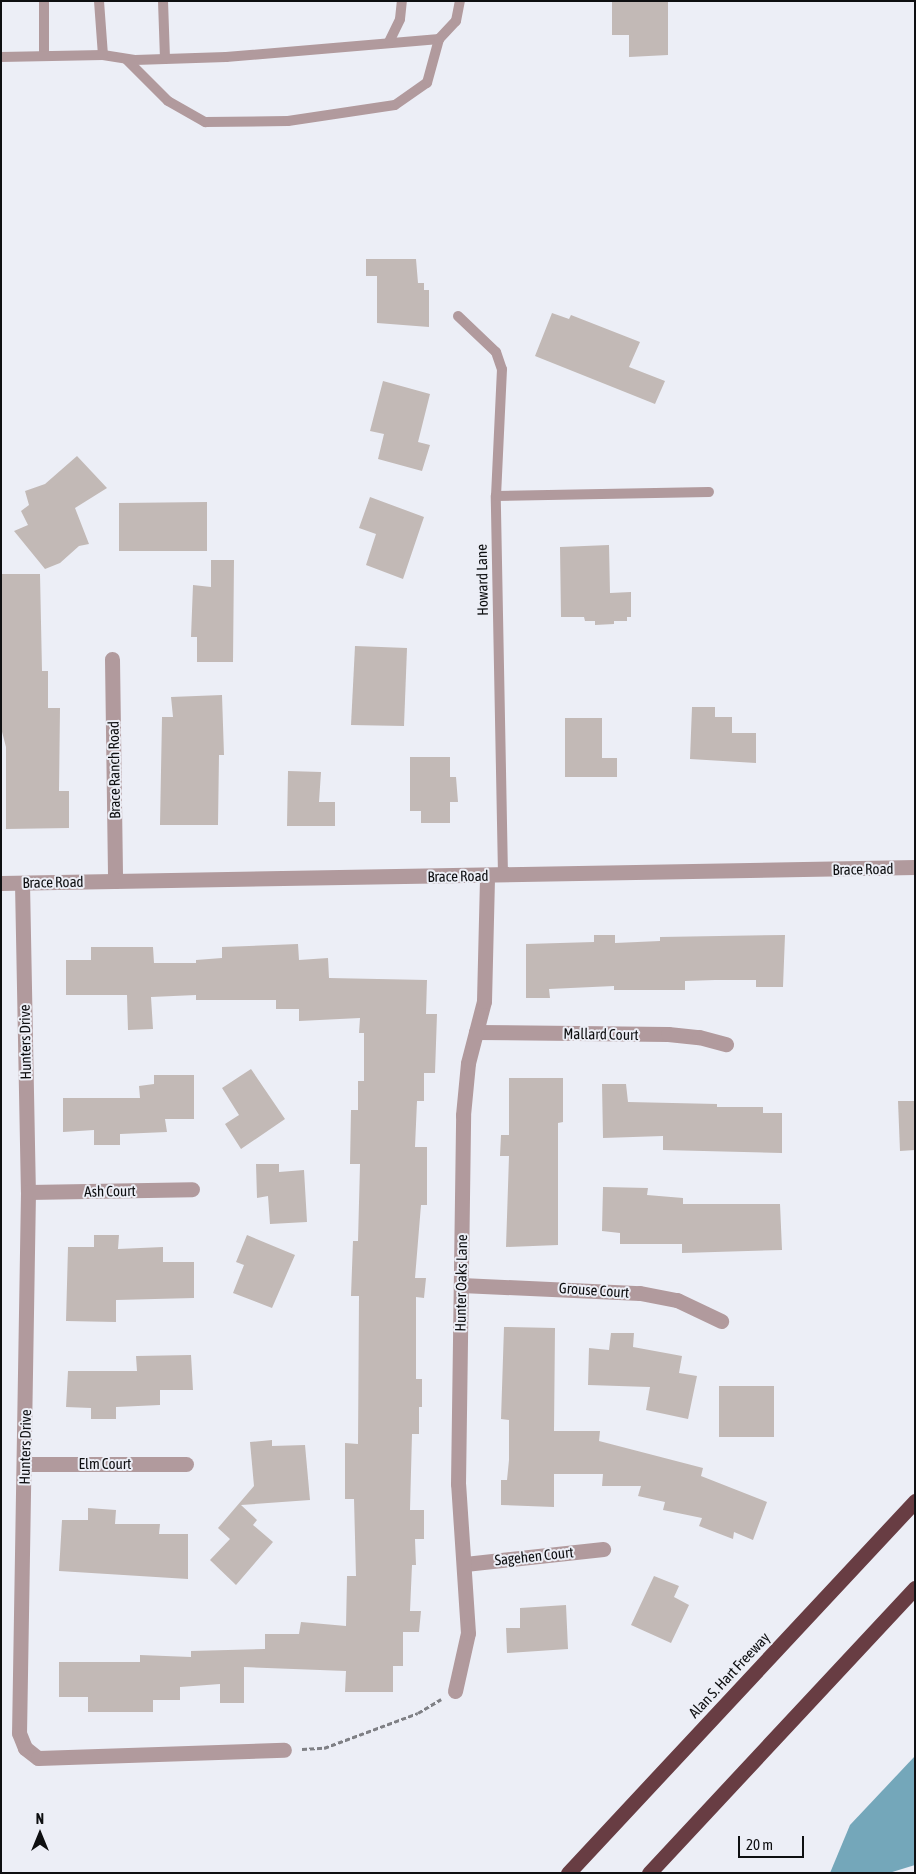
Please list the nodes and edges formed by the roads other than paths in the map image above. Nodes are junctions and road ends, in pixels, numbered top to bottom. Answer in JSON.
{"nodes":[{"id":1,"x":44,"y":1,"type":"edge"},
{"id":2,"x":99,"y":1,"type":"edge"},
{"id":3,"x":163,"y":1,"type":"edge"},
{"id":4,"x":402,"y":1,"type":"edge"},
{"id":5,"x":460,"y":1,"type":"edge"},
{"id":6,"x":439,"y":39,"type":"junction"},
{"id":7,"x":389,"y":42,"type":"junction"},
{"id":8,"x":103,"y":55,"type":"junction"},
{"id":9,"x":44,"y":56,"type":"junction"},
{"id":10,"x":1,"y":57,"type":"edge"},
{"id":11,"x":126,"y":59,"type":"junction"},
{"id":12,"x":165,"y":59,"type":"junction"},
{"id":13,"x":458,"y":316,"type":"dead end"},
{"id":14,"x":708,"y":492,"type":"dead end"},
{"id":15,"x":496,"y":496,"type":"junction"},
{"id":16,"x":112,"y":658,"type":"dead end"},
{"id":17,"x":915,"y":867,"type":"edge"},
{"id":18,"x":487,"y":875,"type":"junction"},
{"id":19,"x":503,"y":875,"type":"junction"},
{"id":20,"x":115,"y":881,"type":"junction"},
{"id":21,"x":1,"y":883,"type":"edge"},
{"id":22,"x":22,"y":883,"type":"junction"},
{"id":23,"x":476,"y":1032,"type":"junction"},
{"id":24,"x":726,"y":1044,"type":"dead end"},
{"id":25,"x":192,"y":1189,"type":"dead end"},
{"id":26,"x":28,"y":1192,"type":"junction"},
{"id":27,"x":461,"y":1285,"type":"junction"},
{"id":28,"x":721,"y":1322,"type":"dead end"},
{"id":29,"x":25,"y":1464,"type":"junction"},
{"id":30,"x":186,"y":1464,"type":"dead end"},
{"id":31,"x":915,"y":1501,"type":"edge"},
{"id":32,"x":603,"y":1549,"type":"dead end"},
{"id":33,"x":465,"y":1564,"type":"junction"},
{"id":34,"x":915,"y":1588,"type":"edge"},
{"id":35,"x":455,"y":1691,"type":"road end"},
{"id":36,"x":284,"y":1750,"type":"road end"},
{"id":37,"x":568,"y":1873,"type":"edge"},
{"id":38,"x":649,"y":1873,"type":"edge"}],
"edges":[{"from":1,"to":9,"type":"lane"},
{"from":2,"to":8,"type":"lane"},
{"from":3,"to":12,"type":"lane"},
{"from":4,"to":7,"type":"lane"},
{"from":5,"to":6,"type":"lane"},
{"from":6,"to":7,"type":"lane"},
{"from":6,"to":11,"type":"lane"},
{"from":7,"to":12,"type":"lane"},
{"from":8,"to":9,"type":"lane"},
{"from":8,"to":11,"type":"lane"},
{"from":9,"to":10,"type":"lane"},
{"from":11,"to":12,"type":"lane"},
{"from":13,"to":15,"type":"lane","name":"Howard Lane"},
{"from":14,"to":15,"type":"lane"},
{"from":15,"to":19,"type":"lane","name":"Howard Lane"},
{"from":16,"to":20,"type":"street","name":"Brace Ranch Road"},
{"from":17,"to":19,"type":"street","name":"Brace Road"},
{"from":18,"to":19,"type":"street","name":"Brace Road"},
{"from":18,"to":20,"type":"street","name":"Brace Road"},
{"from":18,"to":23,"type":"street","name":"Hunter Oaks Lane"},
{"from":20,"to":22,"type":"street","name":"Brace Road"},
{"from":21,"to":22,"type":"street","name":"Brace Road"},
{"from":22,"to":26,"type":"street","name":"Hunters Drive"},
{"from":23,"to":24,"type":"street","name":"Mallard Court"},
{"from":23,"to":27,"type":"street","name":"Hunter Oaks Lane"},
{"from":25,"to":26,"type":"street","name":"Ash Court"},
{"from":26,"to":29,"type":"street","name":"Hunters Drive"},
{"from":27,"to":28,"type":"street","name":"Grouse Court"},
{"from":27,"to":33,"type":"street","name":"Hunter Oaks Lane"},
{"from":29,"to":30,"type":"street","name":"Elm Court"},
{"from":29,"to":36,"type":"street","name":"Hunters Drive"},
{"from":31,"to":37,"type":"highway","name":"Alan S. Hart Freeway"},
{"from":32,"to":33,"type":"street","name":"Sagehen Court"},
{"from":33,"to":35,"type":"street","name":"Hunter Oaks Lane"},
{"from":34,"to":38,"type":"highway"}]}
